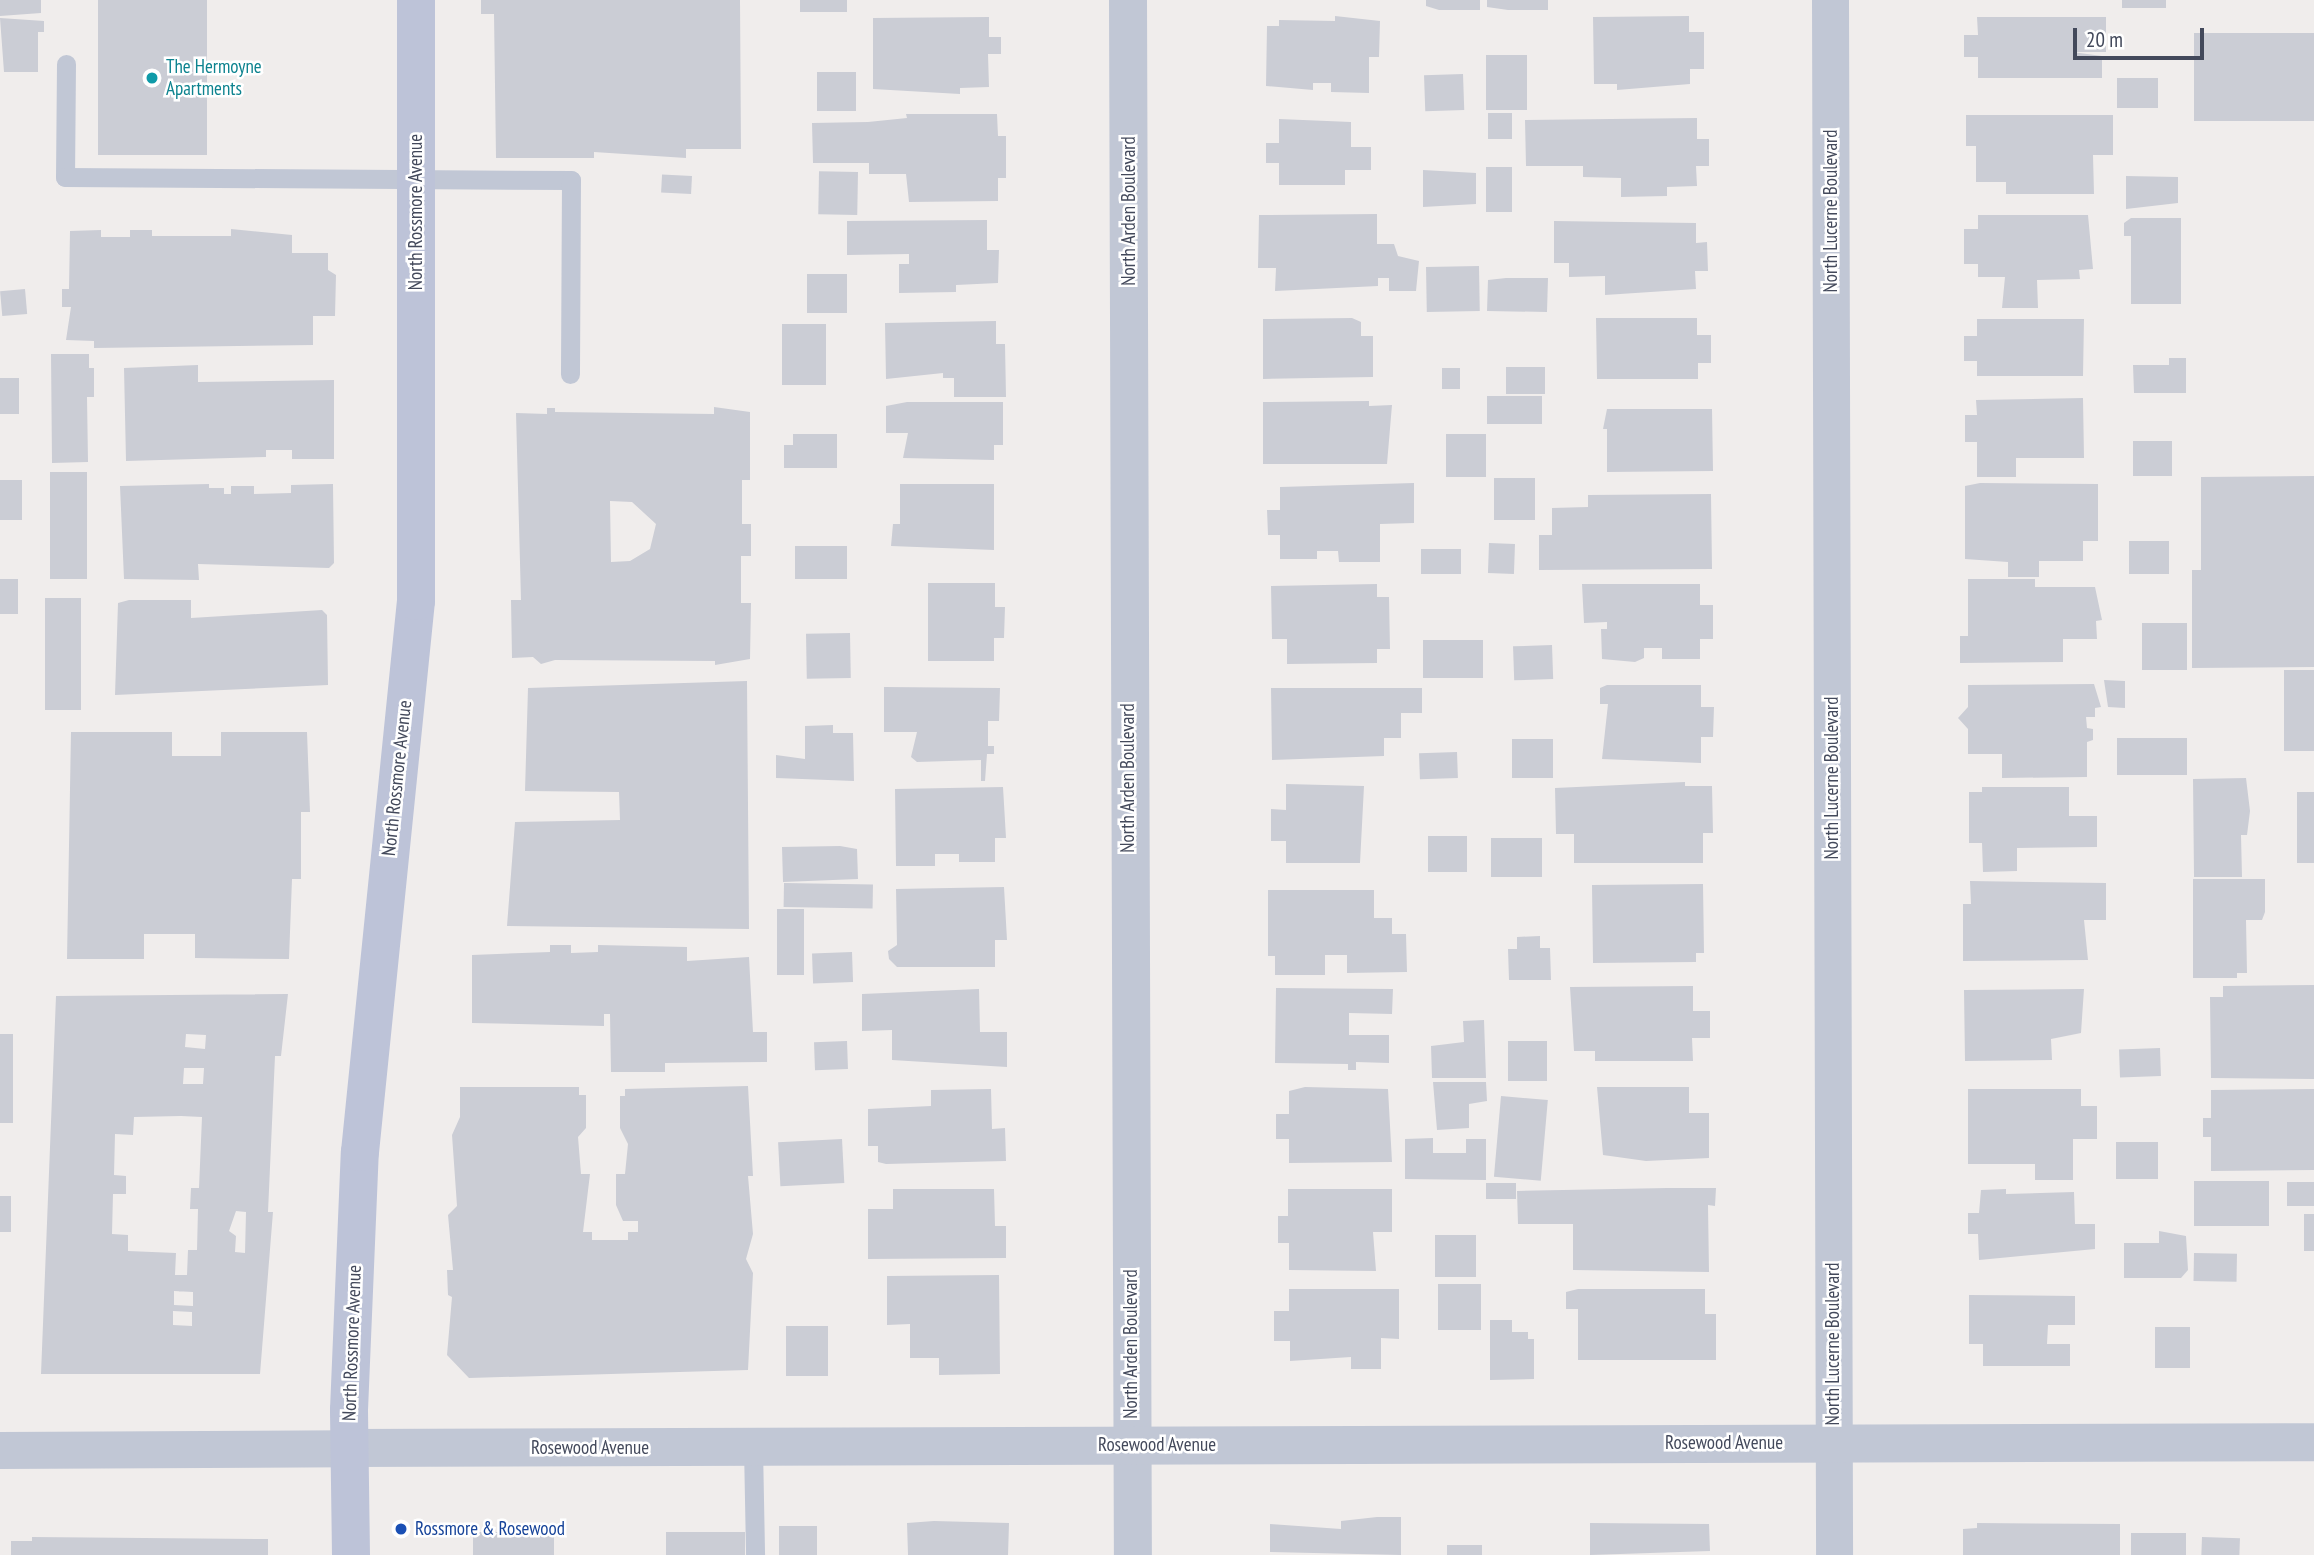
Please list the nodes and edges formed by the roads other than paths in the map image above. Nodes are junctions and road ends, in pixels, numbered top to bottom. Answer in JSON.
{"nodes":[{"id":1,"x":416,"y":0,"type":"edge"},
{"id":2,"x":1128,"y":0,"type":"edge"},
{"id":3,"x":1830,"y":0,"type":"edge"},
{"id":4,"x":66,"y":64,"type":"dead end"},
{"id":5,"x":416,"y":180,"type":"junction"},
{"id":6,"x":570,"y":373,"type":"dead end"},
{"id":7,"x":2314,"y":1442,"type":"edge"},
{"id":8,"x":1833,"y":1443,"type":"junction"},
{"id":9,"x":1132,"y":1446,"type":"junction"},
{"id":10,"x":753,"y":1447,"type":"junction"},
{"id":11,"x":349,"y":1448,"type":"junction"},
{"id":12,"x":0,"y":1450,"type":"edge"},
{"id":13,"x":351,"y":1555,"type":"edge"},
{"id":14,"x":755,"y":1555,"type":"edge"},
{"id":15,"x":1133,"y":1555,"type":"edge"},
{"id":16,"x":1834,"y":1555,"type":"edge"}],
"edges":[{"from":1,"to":5,"type":"main road","name":"North Rossmore Avenue"},
{"from":2,"to":9,"type":"street","name":"North Arden Boulevard"},
{"from":3,"to":8,"type":"street","name":"North Lucerne Boulevard"},
{"from":4,"to":5,"type":"lane"},
{"from":5,"to":6,"type":"lane"},
{"from":5,"to":11,"type":"main road","name":"North Rossmore Avenue"},
{"from":7,"to":8,"type":"street","name":"Rosewood Avenue"},
{"from":8,"to":9,"type":"street","name":"Rosewood Avenue"},
{"from":8,"to":16,"type":"street","name":"North Lucerne Boulevard"},
{"from":9,"to":10,"type":"street","name":"Rosewood Avenue"},
{"from":9,"to":15,"type":"street","name":"North Arden Boulevard"},
{"from":10,"to":11,"type":"street","name":"Rosewood Avenue"},
{"from":10,"to":14,"type":"lane"},
{"from":11,"to":12,"type":"street","name":"Rosewood Avenue"},
{"from":11,"to":13,"type":"main road","name":"North Rossmore Avenue"}]}
